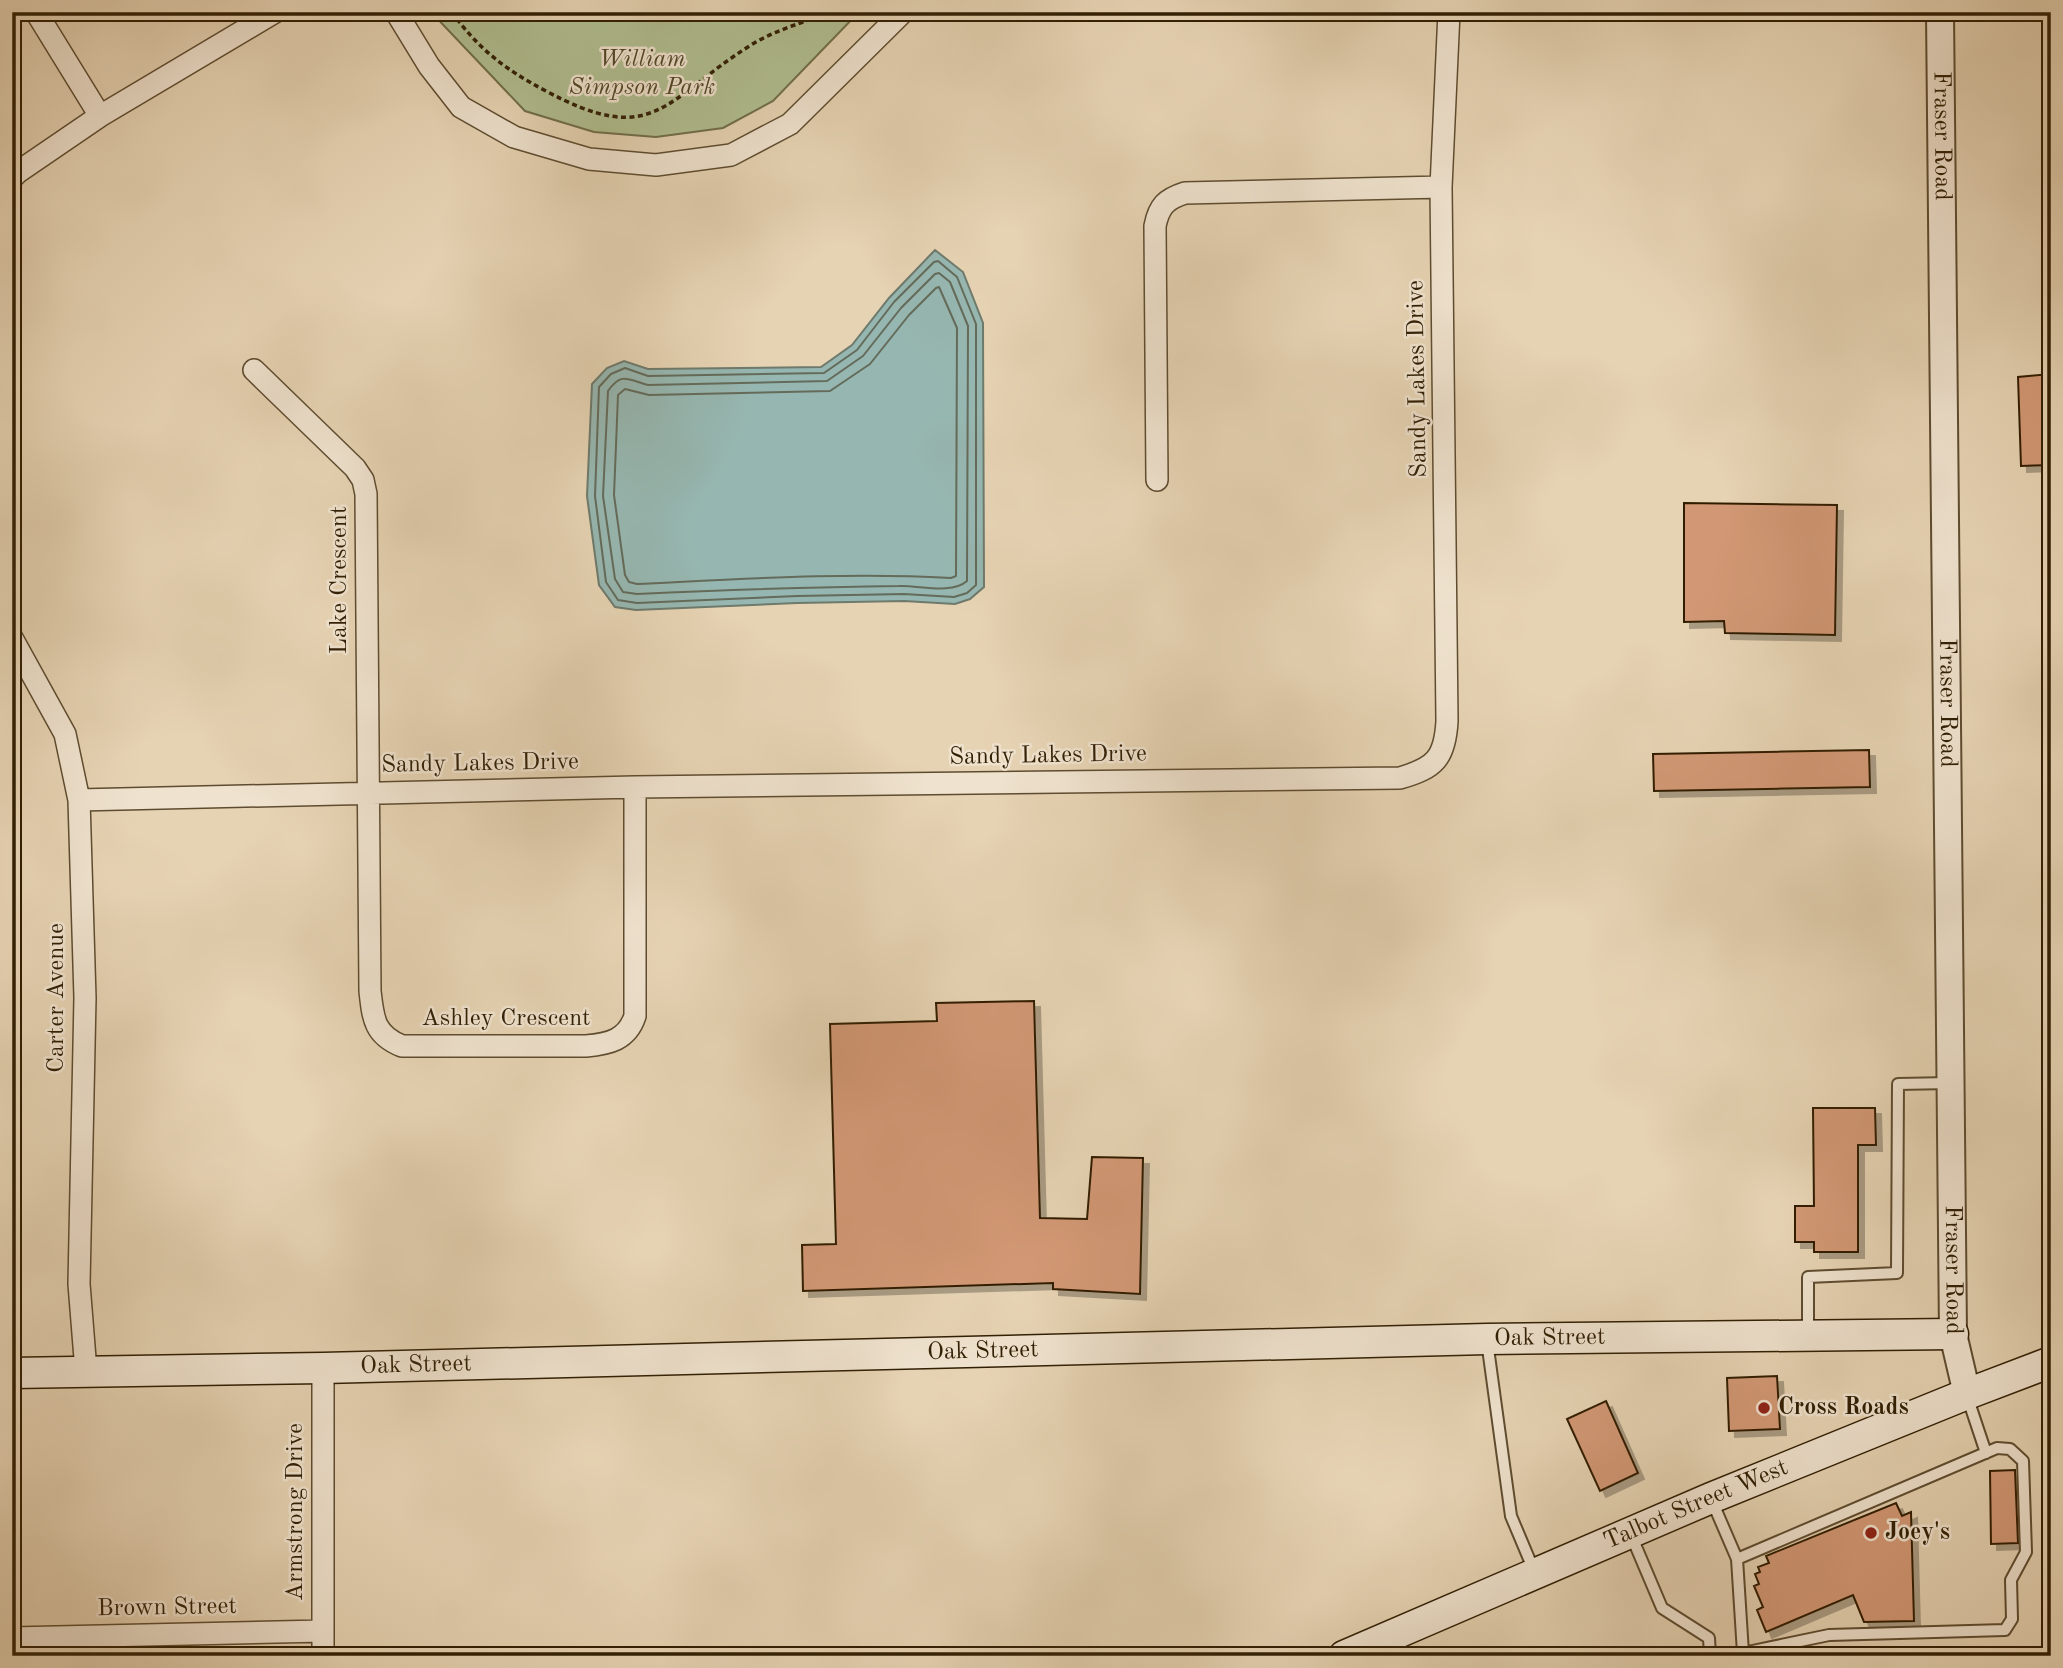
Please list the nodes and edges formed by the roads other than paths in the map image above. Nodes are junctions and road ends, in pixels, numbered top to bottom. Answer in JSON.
{"nodes":[{"id":1,"x":36,"y":12,"type":"edge"},
{"id":2,"x":275,"y":12,"type":"edge"},
{"id":3,"x":396,"y":12,"type":"edge"},
{"id":4,"x":903,"y":12,"type":"edge"},
{"id":5,"x":1449,"y":12,"type":"edge"},
{"id":6,"x":1940,"y":12,"type":"edge"},
{"id":7,"x":100,"y":116,"type":"junction"},
{"id":8,"x":12,"y":178,"type":"edge"},
{"id":9,"x":1441,"y":187,"type":"junction"},
{"id":10,"x":254,"y":370,"type":"dead end"},
{"id":11,"x":1157,"y":480,"type":"dead end"},
{"id":12,"x":12,"y":638,"type":"edge"},
{"id":13,"x":635,"y":787,"type":"junction"},
{"id":14,"x":368,"y":793,"type":"junction"},
{"id":15,"x":79,"y":800,"type":"junction"},
{"id":16,"x":1950,"y":1083,"type":"junction"},
{"id":17,"x":1953,"y":1334,"type":"junction"},
{"id":18,"x":1808,"y":1335,"type":"junction"},
{"id":19,"x":1487,"y":1339,"type":"junction"},
{"id":20,"x":2051,"y":1362,"type":"edge"},
{"id":21,"x":323,"y":1368,"type":"junction"},
{"id":22,"x":86,"y":1371,"type":"junction"},
{"id":23,"x":12,"y":1373,"type":"edge"},
{"id":24,"x":1966,"y":1394,"type":"junction"},
{"id":25,"x":1986,"y":1453,"type":"junction"},
{"id":26,"x":1711,"y":1498,"type":"junction"},
{"id":27,"x":1630,"y":1532,"type":"junction"},
{"id":28,"x":1737,"y":1559,"type":"junction"},
{"id":29,"x":1535,"y":1573,"type":"junction"},
{"id":30,"x":323,"y":1630,"type":"junction"},
{"id":31,"x":12,"y":1638,"type":"edge"},
{"id":32,"x":323,"y":1656,"type":"edge"},
{"id":33,"x":1344,"y":1656,"type":"edge"},
{"id":34,"x":1710,"y":1656,"type":"edge"}],
"edges":[{"from":1,"to":7,"type":"street"},
{"from":2,"to":7,"type":"street"},
{"from":3,"to":4,"type":"street"},
{"from":5,"to":9,"type":"street","name":"Sandy Lakes Drive"},
{"from":6,"to":16,"type":"street","name":"Fraser Road"},
{"from":7,"to":8,"type":"street"},
{"from":9,"to":11,"type":"street"},
{"from":9,"to":13,"type":"street","name":"Sandy Lakes Drive"},
{"from":10,"to":14,"type":"street","name":"Lake Crescent"},
{"from":12,"to":15,"type":"street","name":"Carter Avenue"},
{"from":13,"to":14,"type":"street","name":"Sandy Lakes Drive"},
{"from":13,"to":14,"type":"street","name":"Ashley Crescent"},
{"from":14,"to":15,"type":"street","name":"Sandy Lakes Drive"},
{"from":15,"to":22,"type":"street","name":"Carter Avenue"},
{"from":16,"to":17,"type":"street","name":"Fraser Road"},
{"from":16,"to":18,"type":"lane"},
{"from":17,"to":18,"type":"main road","name":"Oak Street"},
{"from":17,"to":24,"type":"street","name":"Fraser Road"},
{"from":18,"to":19,"type":"main road","name":"Oak Street"},
{"from":19,"to":21,"type":"main road","name":"Oak Street"},
{"from":19,"to":29,"type":"lane"},
{"from":20,"to":24,"type":"main road","name":"Talbot Street West"},
{"from":21,"to":22,"type":"main road","name":"Oak Street"},
{"from":21,"to":30,"type":"street","name":"Armstrong Drive"},
{"from":22,"to":23,"type":"main road","name":"Oak Street"},
{"from":24,"to":25,"type":"lane"},
{"from":24,"to":26,"type":"main road","name":"Talbot Street West"},
{"from":25,"to":28,"type":"lane"},
{"from":25,"to":28,"type":"lane"},
{"from":26,"to":27,"type":"main road","name":"Talbot Street West"},
{"from":26,"to":28,"type":"lane"},
{"from":27,"to":29,"type":"main road","name":"Talbot Street West"},
{"from":27,"to":34,"type":"lane"},
{"from":29,"to":33,"type":"main road","name":"Talbot Street West"},
{"from":30,"to":31,"type":"street","name":"Brown Street"},
{"from":30,"to":32,"type":"street","name":"Armstrong Drive"}]}
